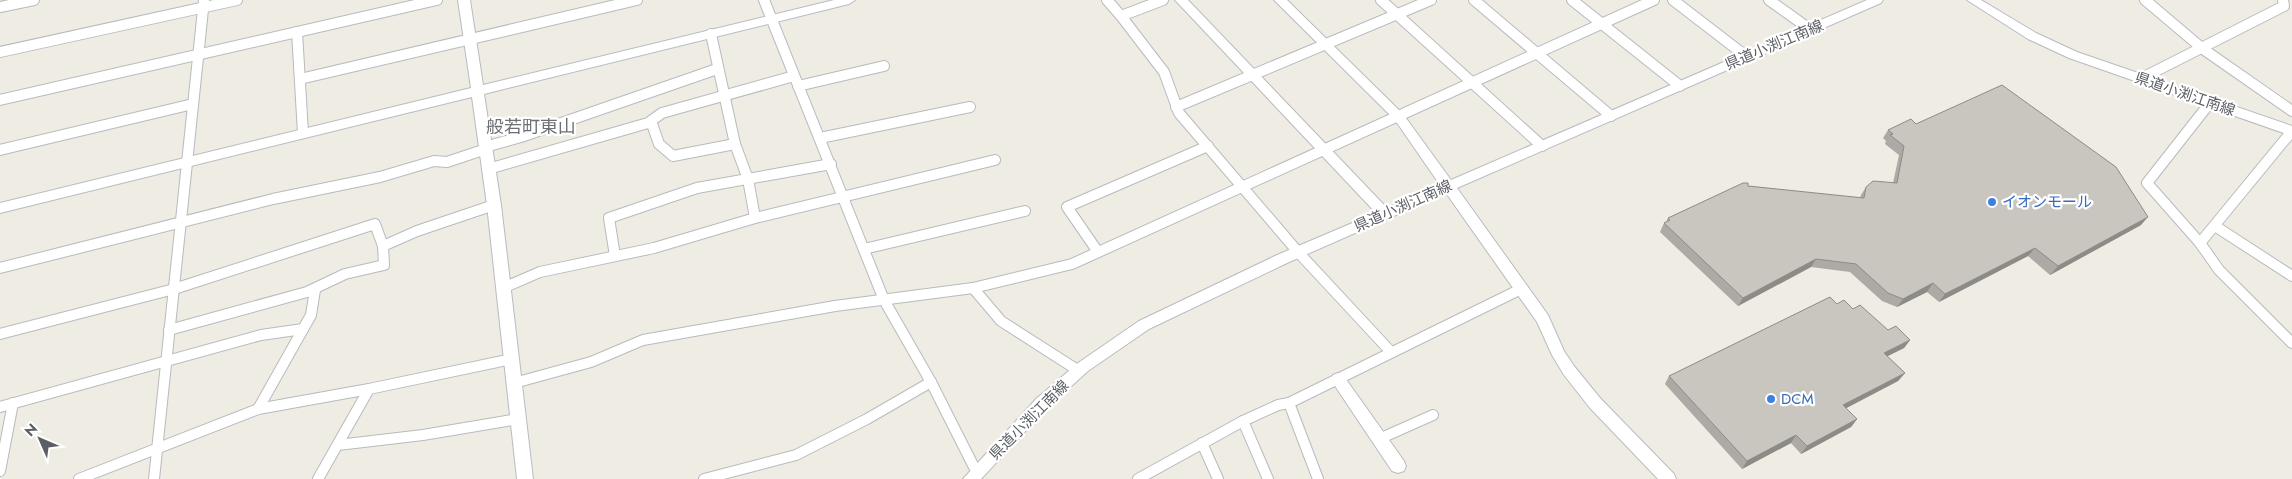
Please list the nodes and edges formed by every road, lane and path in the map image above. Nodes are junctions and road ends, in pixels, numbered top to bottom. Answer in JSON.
{"nodes":[{"id":1,"x":34,"y":0,"type":"edge"},
{"id":2,"x":237,"y":0,"type":"edge"},
{"id":3,"x":437,"y":0,"type":"edge"},
{"id":4,"x":464,"y":0,"type":"edge"},
{"id":5,"x":637,"y":0,"type":"edge"},
{"id":6,"x":764,"y":0,"type":"edge"},
{"id":7,"x":849,"y":0,"type":"edge"},
{"id":8,"x":1107,"y":0,"type":"edge"},
{"id":9,"x":1163,"y":0,"type":"edge"},
{"id":10,"x":1181,"y":0,"type":"edge"},
{"id":11,"x":1280,"y":0,"type":"edge"},
{"id":12,"x":1381,"y":0,"type":"edge"},
{"id":13,"x":1431,"y":0,"type":"edge"},
{"id":14,"x":1474,"y":0,"type":"edge"},
{"id":15,"x":1572,"y":0,"type":"edge"},
{"id":16,"x":1654,"y":0,"type":"edge"},
{"id":17,"x":1672,"y":0,"type":"edge"},
{"id":18,"x":1769,"y":0,"type":"edge"},
{"id":19,"x":1972,"y":0,"type":"edge"},
{"id":20,"x":2145,"y":0,"type":"edge"},
{"id":21,"x":2283,"y":0,"type":"edge"},
{"id":22,"x":1872,"y":1,"type":"edge"},
{"id":23,"x":830,"y":2,"type":"edge"},
{"id":24,"x":204,"y":4,"type":"edge"},
{"id":25,"x":0,"y":7,"type":"edge"},
{"id":26,"x":1396,"y":14,"type":"junction"},
{"id":27,"x":1121,"y":16,"type":"junction"},
{"id":28,"x":770,"y":19,"type":"junction"},
{"id":29,"x":1602,"y":24,"type":"junction"},
{"id":30,"x":1811,"y":30,"type":"junction"},
{"id":31,"x":297,"y":32,"type":"junction"},
{"id":32,"x":711,"y":34,"type":"junction"},
{"id":33,"x":470,"y":40,"type":"junction"},
{"id":34,"x":1327,"y":45,"type":"junction"},
{"id":35,"x":2203,"y":49,"type":"junction"},
{"id":36,"x":0,"y":52,"type":"edge"},
{"id":37,"x":1538,"y":53,"type":"junction"},
{"id":38,"x":198,"y":56,"type":"junction"},
{"id":39,"x":1747,"y":57,"type":"junction"},
{"id":40,"x":884,"y":66,"type":"dead end"},
{"id":41,"x":717,"y":69,"type":"junction"},
{"id":42,"x":794,"y":76,"type":"junction"},
{"id":43,"x":1253,"y":76,"type":"junction"},
{"id":44,"x":2140,"y":79,"type":"junction"},
{"id":45,"x":300,"y":80,"type":"junction"},
{"id":46,"x":1474,"y":83,"type":"junction"},
{"id":47,"x":798,"y":86,"type":"junction"},
{"id":48,"x":1680,"y":86,"type":"junction"},
{"id":49,"x":477,"y":90,"type":"junction"},
{"id":50,"x":724,"y":97,"type":"junction"},
{"id":51,"x":0,"y":100,"type":"edge"},
{"id":52,"x":193,"y":104,"type":"junction"},
{"id":53,"x":2209,"y":104,"type":"junction"},
{"id":54,"x":970,"y":107,"type":"dead end"},
{"id":55,"x":1176,"y":108,"type":"junction"},
{"id":56,"x":2292,"y":111,"type":"edge"},
{"id":57,"x":1399,"y":116,"type":"junction"},
{"id":58,"x":1610,"y":116,"type":"junction"},
{"id":59,"x":651,"y":121,"type":"junction"},
{"id":60,"x":2292,"y":131,"type":"edge"},
{"id":61,"x":303,"y":133,"type":"junction"},
{"id":62,"x":820,"y":138,"type":"junction"},
{"id":63,"x":735,"y":144,"type":"junction"},
{"id":64,"x":1208,"y":146,"type":"junction"},
{"id":65,"x":1542,"y":146,"type":"junction"},
{"id":66,"x":485,"y":148,"type":"junction"},
{"id":67,"x":0,"y":150,"type":"edge"},
{"id":68,"x":1324,"y":151,"type":"junction"},
{"id":69,"x":995,"y":160,"type":"dead end"},
{"id":70,"x":186,"y":162,"type":"junction"},
{"id":71,"x":831,"y":164,"type":"junction"},
{"id":72,"x":488,"y":169,"type":"junction"},
{"id":73,"x":748,"y":179,"type":"junction"},
{"id":74,"x":1448,"y":186,"type":"junction"},
{"id":75,"x":1244,"y":187,"type":"junction"},
{"id":76,"x":844,"y":198,"type":"junction"},
{"id":77,"x":494,"y":205,"type":"junction"},
{"id":78,"x":0,"y":208,"type":"edge"},
{"id":79,"x":1025,"y":211,"type":"dead end"},
{"id":80,"x":1386,"y":215,"type":"junction"},
{"id":81,"x":755,"y":218,"type":"junction"},
{"id":82,"x":180,"y":222,"type":"junction"},
{"id":83,"x":2215,"y":226,"type":"junction"},
{"id":84,"x":2200,"y":243,"type":"junction"},
{"id":85,"x":383,"y":246,"type":"junction"},
{"id":86,"x":864,"y":249,"type":"junction"},
{"id":87,"x":1098,"y":252,"type":"junction"},
{"id":88,"x":1298,"y":252,"type":"junction"},
{"id":89,"x":615,"y":256,"type":"junction"},
{"id":90,"x":0,"y":268,"type":"edge"},
{"id":91,"x":2292,"y":276,"type":"edge"},
{"id":92,"x":174,"y":288,"type":"junction"},
{"id":93,"x":503,"y":288,"type":"junction"},
{"id":94,"x":973,"y":288,"type":"junction"},
{"id":95,"x":1521,"y":289,"type":"junction"},
{"id":96,"x":315,"y":290,"type":"junction"},
{"id":97,"x":884,"y":300,"type":"junction"},
{"id":98,"x":303,"y":329,"type":"junction"},
{"id":99,"x":169,"y":330,"type":"junction"},
{"id":100,"x":0,"y":334,"type":"edge"},
{"id":101,"x":2292,"y":343,"type":"edge"},
{"id":102,"x":1391,"y":352,"type":"junction"},
{"id":103,"x":512,"y":359,"type":"junction"},
{"id":104,"x":166,"y":361,"type":"junction"},
{"id":105,"x":1079,"y":371,"type":"junction"},
{"id":106,"x":1338,"y":379,"type":"junction"},
{"id":107,"x":931,"y":382,"type":"junction"},
{"id":108,"x":514,"y":383,"type":"junction"},
{"id":109,"x":369,"y":389,"type":"junction"},
{"id":110,"x":13,"y":403,"type":"junction"},
{"id":111,"x":1289,"y":403,"type":"junction"},
{"id":112,"x":0,"y":407,"type":"edge"},
{"id":113,"x":258,"y":409,"type":"junction"},
{"id":114,"x":1433,"y":414,"type":"dead end"},
{"id":115,"x":518,"y":419,"type":"junction"},
{"id":116,"x":1243,"y":421,"type":"junction"},
{"id":117,"x":1379,"y":439,"type":"junction"},
{"id":118,"x":1202,"y":443,"type":"junction"},
{"id":119,"x":338,"y":445,"type":"junction"},
{"id":120,"x":157,"y":447,"type":"junction"},
{"id":121,"x":1398,"y":466,"type":"dead end"},
{"id":122,"x":0,"y":471,"type":"edge"},
{"id":123,"x":976,"y":477,"type":"edge"},
{"id":124,"x":79,"y":479,"type":"edge"},
{"id":125,"x":154,"y":479,"type":"edge"},
{"id":126,"x":318,"y":479,"type":"edge"},
{"id":127,"x":525,"y":479,"type":"edge"},
{"id":128,"x":704,"y":479,"type":"edge"},
{"id":129,"x":1138,"y":479,"type":"edge"},
{"id":130,"x":1218,"y":479,"type":"edge"},
{"id":131,"x":1268,"y":479,"type":"edge"},
{"id":132,"x":1318,"y":479,"type":"edge"},
{"id":133,"x":1668,"y":479,"type":"edge"}],
"edges":[{"from":1,"to":25,"type":"street"},
{"from":2,"to":24,"type":"street"},
{"from":3,"to":31,"type":"street"},
{"from":4,"to":33,"type":"street"},
{"from":5,"to":33,"type":"street"},
{"from":6,"to":28,"type":"street"},
{"from":7,"to":23,"type":"street"},
{"from":8,"to":27,"type":"street"},
{"from":9,"to":27,"type":"street"},
{"from":10,"to":43,"type":"street"},
{"from":11,"to":34,"type":"main road"},
{"from":12,"to":26,"type":"street"},
{"from":13,"to":26,"type":"street"},
{"from":14,"to":37,"type":"street"},
{"from":15,"to":29,"type":"street"},
{"from":16,"to":29,"type":"street"},
{"from":17,"to":39,"type":"street"},
{"from":18,"to":30,"type":"street"},
{"from":19,"to":44,"type":"street","name":"県道小渕江南線"},
{"from":20,"to":35,"type":"street"},
{"from":21,"to":35,"type":"street"},
{"from":22,"to":30,"type":"main road","name":"県道小渕江南線"},
{"from":23,"to":28,"type":"street"},
{"from":24,"to":36,"type":"street"},
{"from":24,"to":38,"type":"street"},
{"from":26,"to":34,"type":"street"},
{"from":26,"to":46,"type":"street"},
{"from":27,"to":55,"type":"street"},
{"from":28,"to":32,"type":"street"},
{"from":28,"to":42,"type":"street"},
{"from":29,"to":37,"type":"street"},
{"from":29,"to":48,"type":"street"},
{"from":30,"to":39,"type":"main road","name":"県道小渕江南線"},
{"from":31,"to":38,"type":"street"},
{"from":31,"to":45,"type":"street"},
{"from":32,"to":41,"type":"street"},
{"from":32,"to":49,"type":"street"},
{"from":33,"to":45,"type":"street"},
{"from":33,"to":49,"type":"street"},
{"from":34,"to":43,"type":"street"},
{"from":34,"to":57,"type":"street"},
{"from":35,"to":44,"type":"street"},
{"from":35,"to":56,"type":"street"},
{"from":37,"to":46,"type":"street"},
{"from":37,"to":58,"type":"street"},
{"from":38,"to":51,"type":"street"},
{"from":38,"to":52,"type":"street"},
{"from":39,"to":48,"type":"main road","name":"県道小渕江南線"},
{"from":40,"to":47,"type":"street"},
{"from":41,"to":50,"type":"street"},
{"from":41,"to":66,"type":"street"},
{"from":42,"to":47,"type":"street"},
{"from":42,"to":50,"type":"street"},
{"from":43,"to":55,"type":"street"},
{"from":43,"to":68,"type":"street"},
{"from":44,"to":53,"type":"street","name":"県道小渕江南線"},
{"from":45,"to":61,"type":"street"},
{"from":46,"to":57,"type":"street"},
{"from":46,"to":65,"type":"street"},
{"from":47,"to":62,"type":"street"},
{"from":48,"to":58,"type":"main road","name":"県道小渕江南線"},
{"from":49,"to":61,"type":"street"},
{"from":49,"to":66,"type":"street"},
{"from":50,"to":59,"type":"street"},
{"from":50,"to":63,"type":"street"},
{"from":52,"to":67,"type":"street"},
{"from":52,"to":70,"type":"street"},
{"from":53,"to":60,"type":"street","name":"県道小渕江南線"},
{"from":53,"to":84,"type":"street"},
{"from":54,"to":62,"type":"street"},
{"from":55,"to":64,"type":"street"},
{"from":57,"to":68,"type":"street"},
{"from":57,"to":74,"type":"street"},
{"from":58,"to":65,"type":"main road","name":"県道小渕江南線"},
{"from":59,"to":63,"type":"street"},
{"from":59,"to":72,"type":"street"},
{"from":60,"to":83,"type":"street"},
{"from":61,"to":70,"type":"street"},
{"from":62,"to":71,"type":"street"},
{"from":63,"to":73,"type":"street"},
{"from":64,"to":75,"type":"street"},
{"from":64,"to":87,"type":"street"},
{"from":65,"to":74,"type":"main road","name":"県道小渕江南線"},
{"from":66,"to":72,"type":"street"},
{"from":66,"to":82,"type":"street"},
{"from":68,"to":75,"type":"street"},
{"from":68,"to":80,"type":"street"},
{"from":69,"to":76,"type":"street"},
{"from":70,"to":78,"type":"street"},
{"from":70,"to":82,"type":"street"},
{"from":71,"to":73,"type":"street"},
{"from":71,"to":76,"type":"street"},
{"from":72,"to":77,"type":"street"},
{"from":73,"to":81,"type":"street"},
{"from":73,"to":89,"type":"street"},
{"from":74,"to":80,"type":"main road","name":"県道小渕江南線"},
{"from":74,"to":95,"type":"street"},
{"from":75,"to":87,"type":"street"},
{"from":75,"to":88,"type":"street"},
{"from":76,"to":81,"type":"street"},
{"from":76,"to":86,"type":"street"},
{"from":77,"to":85,"type":"street"},
{"from":77,"to":93,"type":"street"},
{"from":79,"to":86,"type":"street"},
{"from":80,"to":88,"type":"main road","name":"県道小渕江南線"},
{"from":81,"to":89,"type":"street"},
{"from":82,"to":90,"type":"street"},
{"from":82,"to":92,"type":"street"},
{"from":83,"to":84,"type":"street"},
{"from":83,"to":91,"type":"street"},
{"from":84,"to":101,"type":"street"},
{"from":85,"to":92,"type":"street"},
{"from":85,"to":96,"type":"street"},
{"from":86,"to":97,"type":"street"},
{"from":87,"to":94,"type":"street"},
{"from":88,"to":102,"type":"street"},
{"from":88,"to":105,"type":"main road","name":"県道小渕江南線"},
{"from":89,"to":93,"type":"street"},
{"from":92,"to":99,"type":"street"},
{"from":92,"to":100,"type":"street"},
{"from":93,"to":103,"type":"street"},
{"from":94,"to":97,"type":"street"},
{"from":94,"to":105,"type":"street"},
{"from":95,"to":102,"type":"street"},
{"from":95,"to":133,"type":"street"},
{"from":96,"to":98,"type":"street"},
{"from":96,"to":99,"type":"street"},
{"from":97,"to":107,"type":"street"},
{"from":97,"to":108,"type":"street"},
{"from":98,"to":104,"type":"street"},
{"from":98,"to":113,"type":"street"},
{"from":99,"to":104,"type":"street"},
{"from":102,"to":106,"type":"street"},
{"from":103,"to":108,"type":"street"},
{"from":103,"to":109,"type":"street"},
{"from":104,"to":110,"type":"street"},
{"from":104,"to":120,"type":"street"},
{"from":105,"to":123,"type":"main road","name":"県道小渕江南線"},
{"from":106,"to":111,"type":"street"},
{"from":106,"to":117,"type":"street"},
{"from":107,"to":123,"type":"street"},
{"from":107,"to":128,"type":"street"},
{"from":108,"to":115,"type":"street"},
{"from":109,"to":113,"type":"street"},
{"from":109,"to":119,"type":"street"},
{"from":110,"to":112,"type":"street"},
{"from":110,"to":122,"type":"street"},
{"from":111,"to":116,"type":"street"},
{"from":111,"to":132,"type":"street"},
{"from":113,"to":120,"type":"street"},
{"from":114,"to":117,"type":"street"},
{"from":115,"to":119,"type":"street"},
{"from":115,"to":127,"type":"street"},
{"from":116,"to":118,"type":"street"},
{"from":116,"to":131,"type":"street"},
{"from":117,"to":121,"type":"street"},
{"from":118,"to":129,"type":"street"},
{"from":118,"to":130,"type":"street"},
{"from":119,"to":126,"type":"street"},
{"from":120,"to":124,"type":"street"},
{"from":120,"to":125,"type":"street"}]}
